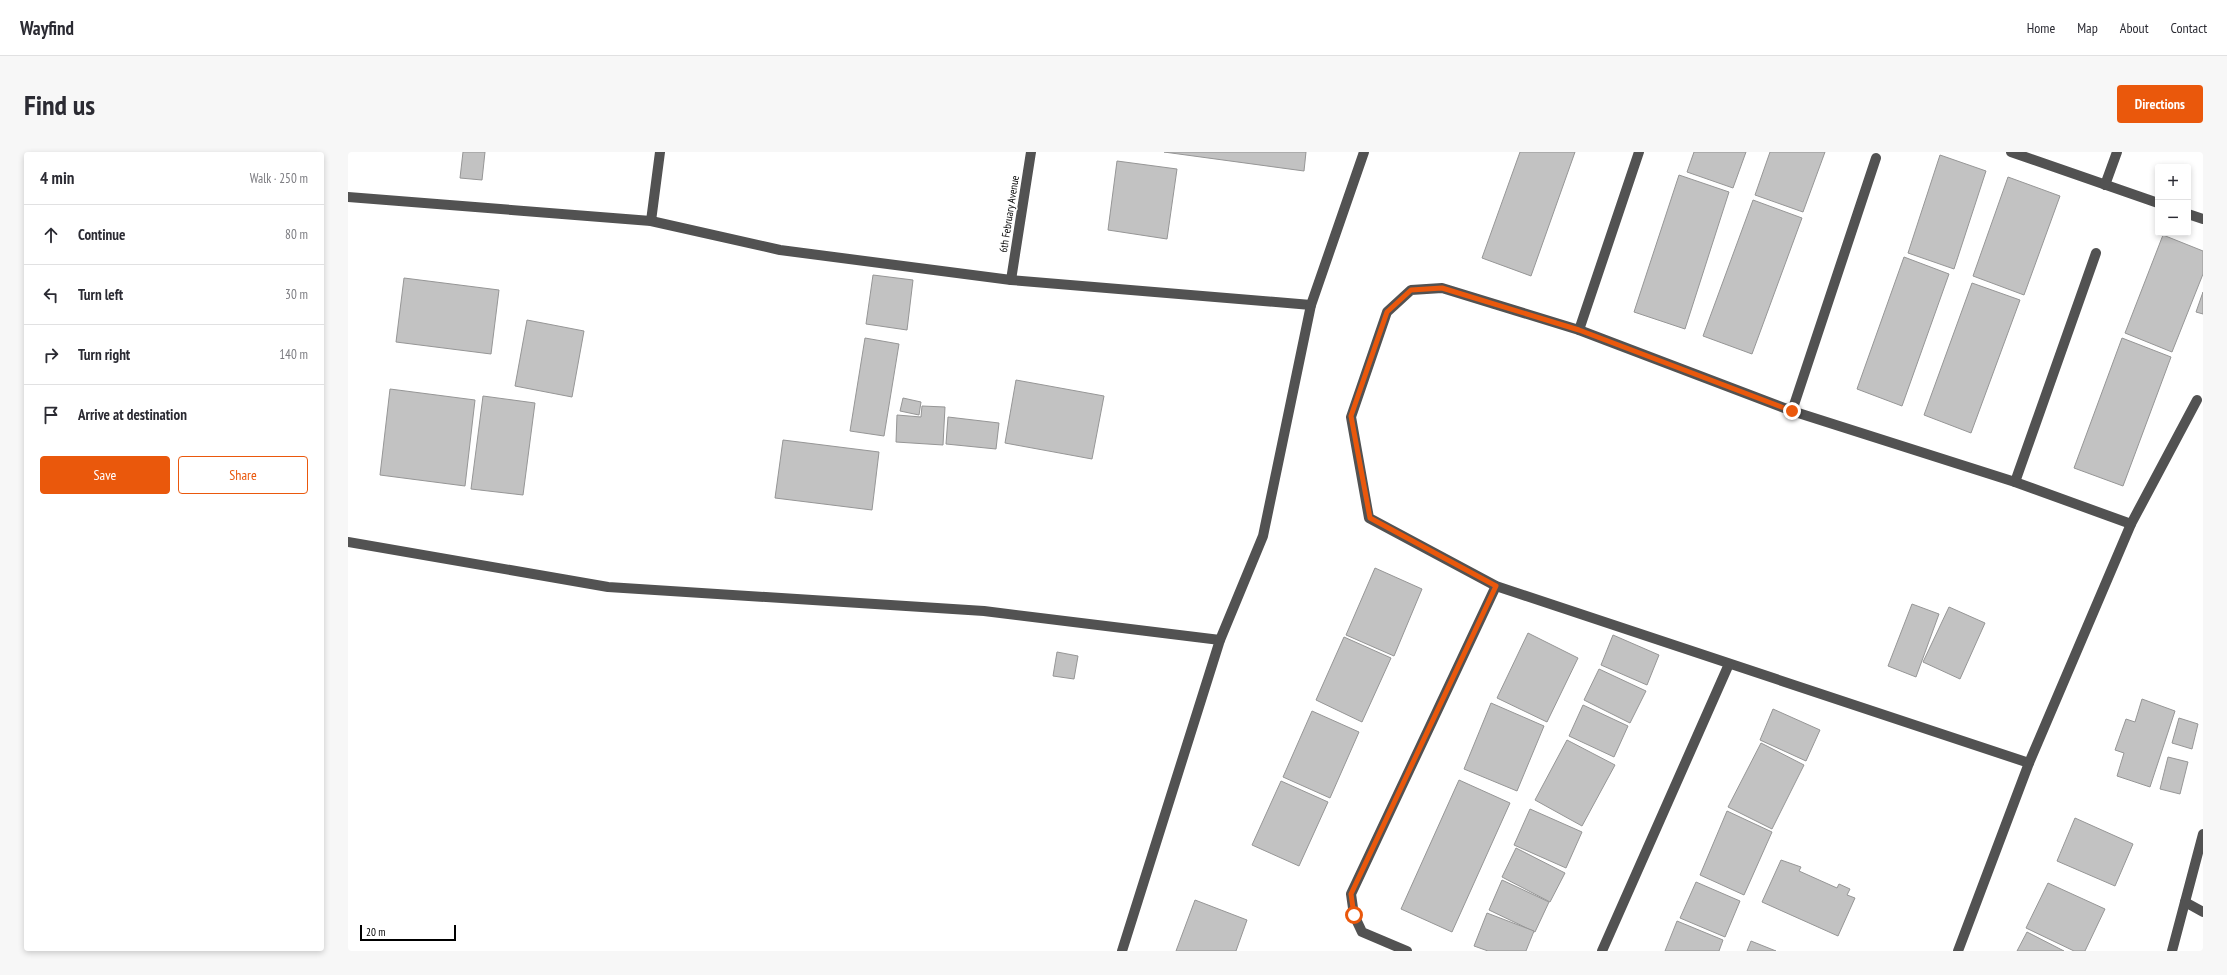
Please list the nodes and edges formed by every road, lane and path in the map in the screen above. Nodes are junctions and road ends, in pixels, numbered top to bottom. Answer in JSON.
{"nodes":[{"id":1,"x":660,"y":152,"type":"edge"},
{"id":2,"x":1031,"y":152,"type":"edge"},
{"id":3,"x":1364,"y":152,"type":"edge"},
{"id":4,"x":1639,"y":152,"type":"edge"},
{"id":5,"x":2011,"y":152,"type":"edge"},
{"id":6,"x":2117,"y":152,"type":"edge"},
{"id":7,"x":1876,"y":158,"type":"dead end"},
{"id":8,"x":2105,"y":185,"type":"junction"},
{"id":9,"x":348,"y":197,"type":"edge"},
{"id":10,"x":2155,"y":202,"type":"edge"},
{"id":11,"x":2191,"y":215,"type":"edge"},
{"id":12,"x":2203,"y":219,"type":"edge"},
{"id":13,"x":650,"y":221,"type":"junction"},
{"id":14,"x":2096,"y":253,"type":"dead end"},
{"id":15,"x":1011,"y":280,"type":"junction"},
{"id":16,"x":1311,"y":305,"type":"junction"},
{"id":17,"x":1579,"y":330,"type":"junction"},
{"id":18,"x":2197,"y":400,"type":"dead end"},
{"id":19,"x":1792,"y":411,"type":"junction"},
{"id":20,"x":2014,"y":482,"type":"junction"},
{"id":21,"x":2131,"y":524,"type":"junction"},
{"id":22,"x":348,"y":542,"type":"edge"},
{"id":23,"x":1496,"y":586,"type":"junction"},
{"id":24,"x":1220,"y":640,"type":"junction"},
{"id":25,"x":1729,"y":664,"type":"junction"},
{"id":26,"x":2029,"y":763,"type":"junction"},
{"id":27,"x":2203,"y":834,"type":"edge"},
{"id":28,"x":2185,"y":902,"type":"junction"},
{"id":29,"x":2203,"y":912,"type":"edge"},
{"id":30,"x":1122,"y":951,"type":"edge"},
{"id":31,"x":1407,"y":951,"type":"edge"},
{"id":32,"x":1602,"y":951,"type":"edge"},
{"id":33,"x":1958,"y":951,"type":"edge"},
{"id":34,"x":2172,"y":951,"type":"edge"}],
"edges":[{"from":1,"to":13,"type":"street"},
{"from":2,"to":15,"type":"street","name":"6th February Avenue"},
{"from":3,"to":16,"type":"street"},
{"from":4,"to":17,"type":"street"},
{"from":5,"to":8,"type":"street"},
{"from":6,"to":8,"type":"street"},
{"from":7,"to":19,"type":"street"},
{"from":8,"to":10,"type":"street"},
{"from":9,"to":13,"type":"street"},
{"from":11,"to":12,"type":"street"},
{"from":13,"to":15,"type":"street"},
{"from":14,"to":20,"type":"street"},
{"from":15,"to":16,"type":"street"},
{"from":16,"to":24,"type":"street"},
{"from":17,"to":19,"type":"street"},
{"from":17,"to":23,"type":"street"},
{"from":18,"to":21,"type":"street"},
{"from":19,"to":20,"type":"street"},
{"from":20,"to":21,"type":"street"},
{"from":21,"to":26,"type":"street"},
{"from":22,"to":24,"type":"street"},
{"from":23,"to":25,"type":"street"},
{"from":23,"to":31,"type":"street"},
{"from":24,"to":30,"type":"street"},
{"from":25,"to":26,"type":"street"},
{"from":25,"to":32,"type":"street"},
{"from":26,"to":33,"type":"street"},
{"from":27,"to":28,"type":"street"},
{"from":28,"to":29,"type":"street"},
{"from":28,"to":34,"type":"street"}]}
